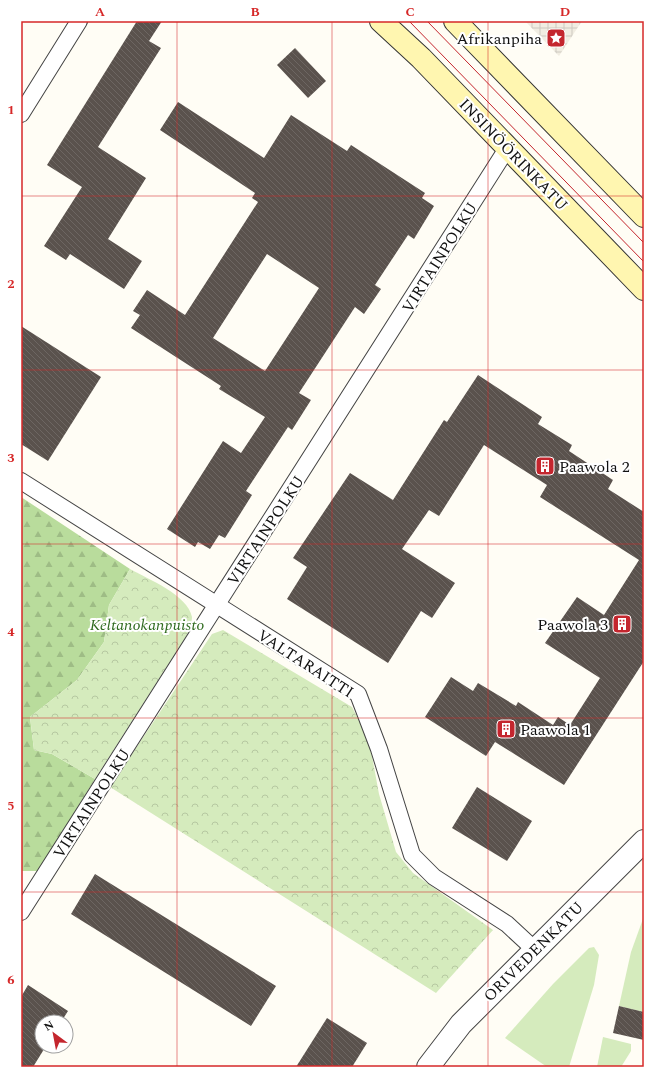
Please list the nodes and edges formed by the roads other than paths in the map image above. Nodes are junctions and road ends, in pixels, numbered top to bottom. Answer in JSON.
{"nodes":[{"id":1,"x":79,"y":21,"type":"edge"},
{"id":2,"x":381,"y":21,"type":"edge"},
{"id":3,"x":455,"y":21,"type":"edge"},
{"id":4,"x":21,"y":114,"type":"edge"},
{"id":5,"x":508,"y":147,"type":"junction"},
{"id":6,"x":644,"y":216,"type":"edge"},
{"id":7,"x":644,"y":289,"type":"edge"},
{"id":8,"x":21,"y":481,"type":"edge"},
{"id":9,"x":217,"y":606,"type":"junction"},
{"id":10,"x":644,"y":841,"type":"edge"},
{"id":11,"x":21,"y":912,"type":"edge"},
{"id":12,"x":535,"y":950,"type":"junction"},
{"id":13,"x":428,"y":1067,"type":"edge"}],
"edges":[{"from":1,"to":4,"type":"lane"},
{"from":2,"to":5,"type":"main road","name":"INSINÖÖRINKATU"},
{"from":3,"to":6,"type":"main road"},
{"from":5,"to":7,"type":"main road","name":"INSINÖÖRINKATU"},
{"from":5,"to":9,"type":"lane","name":"VIRTAINPOLKU"},
{"from":8,"to":9,"type":"lane","name":"VALTARAITTI"},
{"from":9,"to":11,"type":"lane","name":"VIRTAINPOLKU"},
{"from":9,"to":12,"type":"lane","name":"VALTARAITTI"},
{"from":10,"to":12,"type":"street","name":"ORIVEDENKATU"},
{"from":12,"to":13,"type":"street","name":"ORIVEDENKATU"}]}
